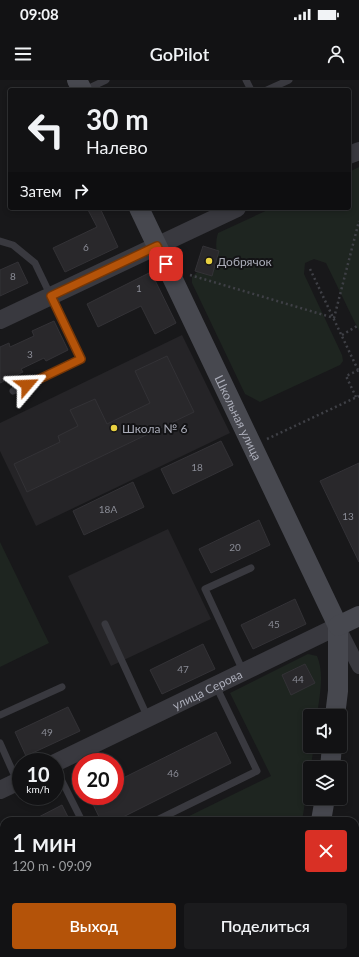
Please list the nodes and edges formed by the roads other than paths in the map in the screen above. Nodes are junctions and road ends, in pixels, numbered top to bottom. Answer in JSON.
{"nodes":[{"id":1,"x":106,"y":80,"type":"edge"},
{"id":2,"x":289,"y":80,"type":"edge"},
{"id":3,"x":88,"y":88,"type":"edge"},
{"id":4,"x":271,"y":88,"type":"edge"},
{"id":5,"x":140,"y":210,"type":"edge"},
{"id":6,"x":233,"y":210,"type":"edge"},
{"id":7,"x":0,"y":241,"type":"edge"},
{"id":8,"x":157,"y":246,"type":"junction"},
{"id":9,"x":51,"y":296,"type":"junction"},
{"id":10,"x":0,"y":320,"type":"edge"},
{"id":11,"x":13,"y":391,"type":"dead end"},
{"id":12,"x":251,"y":568,"type":"dead end"},
{"id":13,"x":359,"y":616,"type":"edge"},
{"id":14,"x":105,"y":624,"type":"dead end"},
{"id":15,"x":338,"y":626,"type":"junction"},
{"id":16,"x":359,"y":667,"type":"edge"},
{"id":17,"x":244,"y":672,"type":"junction"},
{"id":18,"x":215,"y":686,"type":"junction"},
{"id":19,"x":62,"y":687,"type":"dead end"},
{"id":20,"x":337,"y":709,"type":"edge"},
{"id":21,"x":0,"y":715,"type":"edge"},
{"id":22,"x":148,"y":718,"type":"junction"},
{"id":23,"x":0,"y":743,"type":"edge"},
{"id":24,"x":64,"y":759,"type":"edge"},
{"id":25,"x":12,"y":766,"type":"edge"},
{"id":26,"x":12,"y":784,"type":"edge"},
{"id":27,"x":64,"y":785,"type":"edge"},
{"id":28,"x":0,"y":790,"type":"edge"},
{"id":29,"x":324,"y":805,"type":"edge"},
{"id":30,"x":80,"y":817,"type":"edge"},
{"id":31,"x":163,"y":817,"type":"edge"},
{"id":32,"x":322,"y":817,"type":"edge"}],
"edges":[{"from":1,"to":3,"type":"lane"},
{"from":2,"to":4,"type":"lane"},
{"from":5,"to":8,"type":"main road","name":"Школьная улица"},
{"from":6,"to":8,"type":"street"},
{"from":7,"to":9,"type":"lane"},
{"from":8,"to":9,"type":"street"},
{"from":8,"to":15,"type":"main road","name":"Школьная улица"},
{"from":9,"to":10,"type":"street"},
{"from":9,"to":11,"type":"lane"},
{"from":12,"to":17,"type":"lane"},
{"from":13,"to":15,"type":"main road","name":"улица Серова"},
{"from":14,"to":22,"type":"lane"},
{"from":15,"to":16,"type":"street","name":"Школьная улица"},
{"from":15,"to":17,"type":"street","name":"улица Серова"},
{"from":15,"to":20,"type":"main road","name":"Школьная улица"},
{"from":17,"to":18,"type":"street","name":"улица Серова"},
{"from":18,"to":22,"type":"street","name":"улица Серова"},
{"from":18,"to":31,"type":"lane"},
{"from":19,"to":21,"type":"lane"},
{"from":22,"to":24,"type":"street","name":"улица Серова"},
{"from":23,"to":25,"type":"lane"},
{"from":26,"to":28,"type":"street"},
{"from":27,"to":30,"type":"lane"},
{"from":29,"to":32,"type":"main road"}]}
